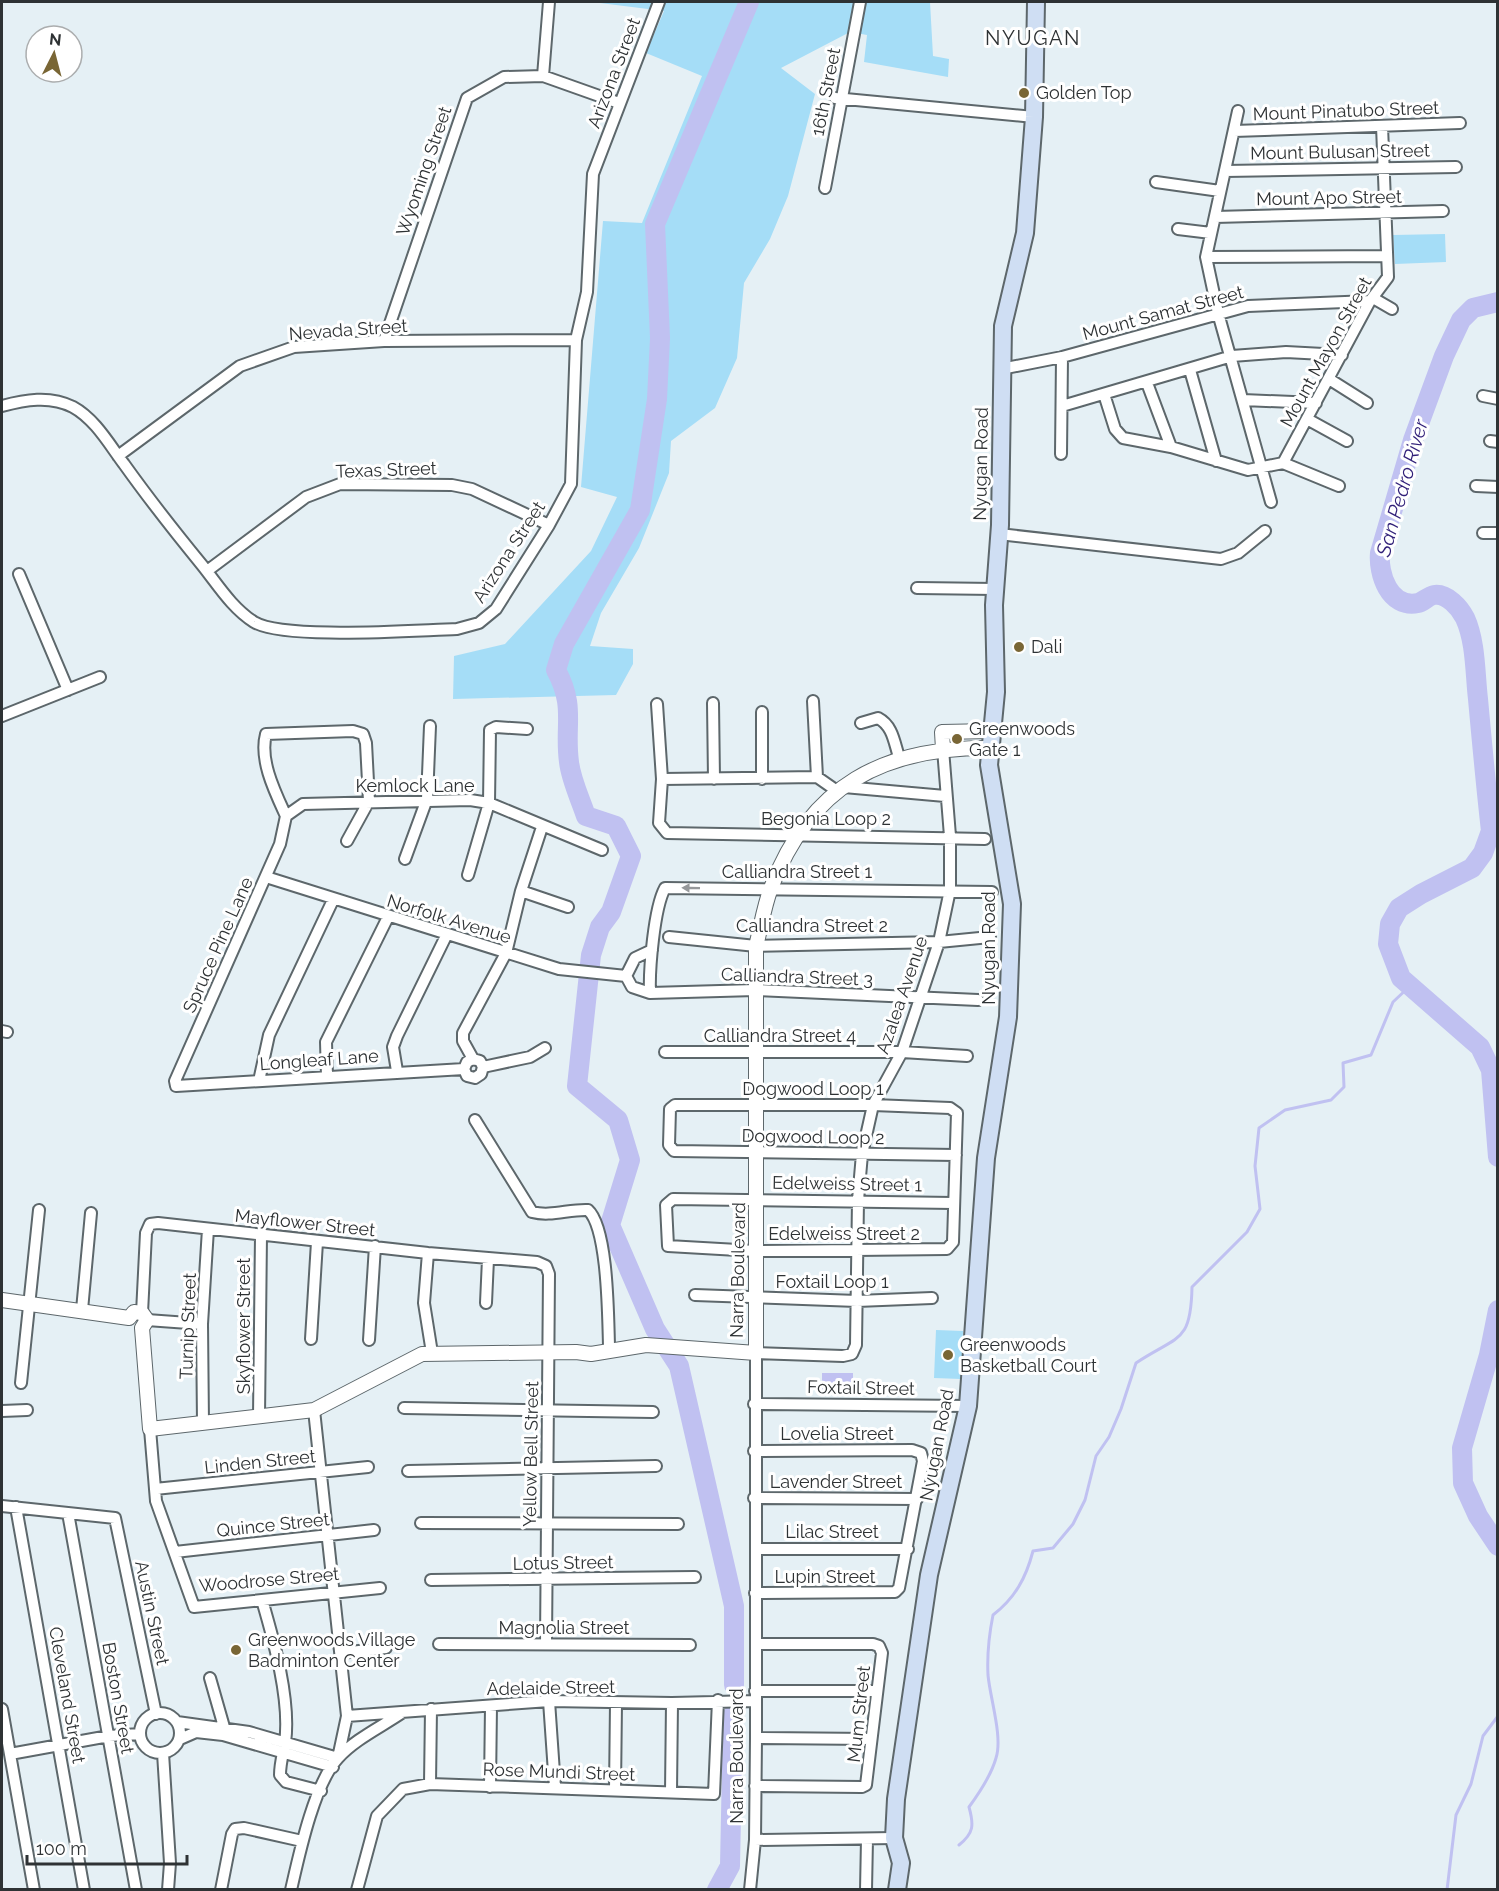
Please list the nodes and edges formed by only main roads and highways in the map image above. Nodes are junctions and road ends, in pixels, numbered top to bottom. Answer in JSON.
{"nodes":[{"id":1,"x":1036,"y":2,"type":"edge"},
{"id":2,"x":897,"y":1890,"type":"edge"}],
"edges":[{"from":1,"to":2,"type":"main road","name":"Nyugan Road"}]}
